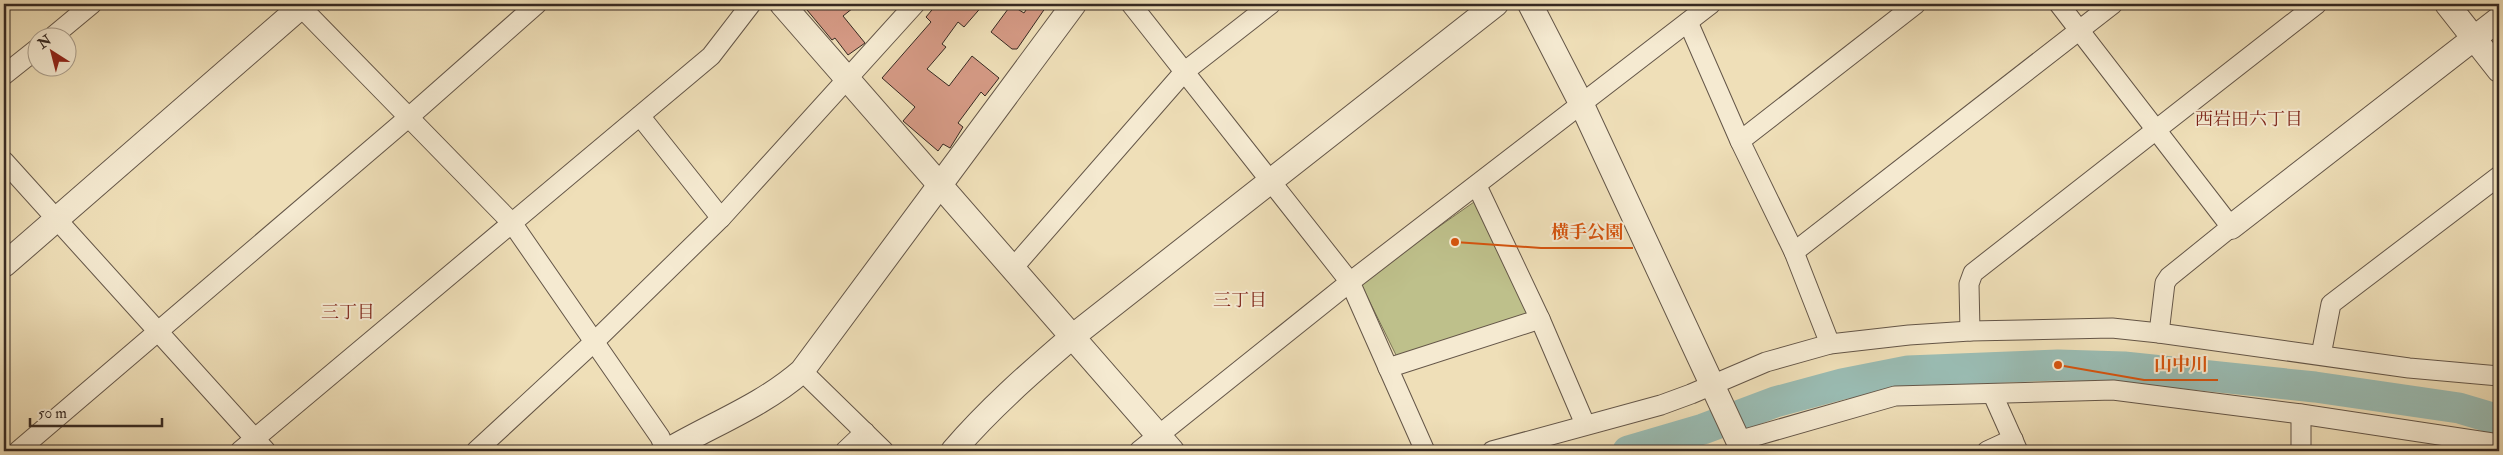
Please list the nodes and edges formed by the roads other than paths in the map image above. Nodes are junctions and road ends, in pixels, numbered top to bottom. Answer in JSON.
{"nodes":[{"id":1,"x":92,"y":4,"type":"edge"},
{"id":2,"x":537,"y":4,"type":"edge"},
{"id":3,"x":751,"y":4,"type":"edge"},
{"id":4,"x":782,"y":4,"type":"edge"},
{"id":5,"x":915,"y":4,"type":"edge"},
{"id":6,"x":1074,"y":4,"type":"edge"},
{"id":7,"x":1131,"y":4,"type":"edge"},
{"id":8,"x":1271,"y":4,"type":"edge"},
{"id":9,"x":1496,"y":4,"type":"edge"},
{"id":10,"x":1530,"y":4,"type":"edge"},
{"id":11,"x":1711,"y":4,"type":"edge"},
{"id":12,"x":1916,"y":4,"type":"edge"},
{"id":13,"x":2059,"y":4,"type":"edge"},
{"id":14,"x":2113,"y":4,"type":"edge"},
{"id":15,"x":2317,"y":4,"type":"edge"},
{"id":16,"x":2447,"y":4,"type":"edge"},
{"id":17,"x":301,"y":5,"type":"edge"},
{"id":18,"x":2499,"y":19,"type":"edge"},
{"id":19,"x":1688,"y":22,"type":"junction"},
{"id":20,"x":62,"y":28,"type":"edge"},
{"id":21,"x":2080,"y":30,"type":"junction"},
{"id":22,"x":2475,"y":38,"type":"junction"},
{"id":23,"x":28,"y":56,"type":"edge"},
{"id":24,"x":2499,"y":70,"type":"edge"},
{"id":25,"x":1184,"y":72,"type":"junction"},
{"id":26,"x":4,"y":75,"type":"edge"},
{"id":27,"x":847,"y":80,"type":"junction"},
{"id":28,"x":1582,"y":105,"type":"junction"},
{"id":29,"x":640,"y":116,"type":"junction"},
{"id":30,"x":409,"y":117,"type":"junction"},
{"id":31,"x":2156,"y":129,"type":"junction"},
{"id":32,"x":1740,"y":142,"type":"junction"},
{"id":33,"x":4,"y":161,"type":"edge"},
{"id":34,"x":2499,"y":176,"type":"edge"},
{"id":35,"x":1270,"y":182,"type":"junction"},
{"id":36,"x":940,"y":184,"type":"junction"},
{"id":37,"x":1477,"y":186,"type":"junction"},
{"id":38,"x":720,"y":218,"type":"junction"},
{"id":39,"x":55,"y":220,"type":"junction"},
{"id":40,"x":512,"y":223,"type":"junction"},
{"id":41,"x":2231,"y":227,"type":"junction"},
{"id":42,"x":1794,"y":252,"type":"junction"},
{"id":43,"x":4,"y":265,"type":"edge"},
{"id":44,"x":1013,"y":268,"type":"junction"},
{"id":45,"x":1350,"y":282,"type":"junction"},
{"id":46,"x":1540,"y":319,"type":"junction"},
{"id":47,"x":158,"y":330,"type":"junction"},
{"id":48,"x":1970,"y":331,"type":"junction"},
{"id":49,"x":2159,"y":333,"type":"junction"},
{"id":50,"x":1072,"y":337,"type":"junction"},
{"id":51,"x":594,"y":342,"type":"junction"},
{"id":52,"x":1830,"y":344,"type":"junction"},
{"id":53,"x":2321,"y":355,"type":"junction"},
{"id":54,"x":1388,"y":368,"type":"junction"},
{"id":55,"x":2498,"y":370,"type":"edge"},
{"id":56,"x":802,"y":371,"type":"junction"},
{"id":57,"x":1714,"y":388,"type":"junction"},
{"id":58,"x":1992,"y":395,"type":"junction"},
{"id":59,"x":2301,"y":414,"type":"junction"},
{"id":60,"x":1585,"y":424,"type":"junction"},
{"id":61,"x":864,"y":432,"type":"junction"},
{"id":62,"x":1739,"y":443,"type":"edge"},
{"id":63,"x":1165,"y":444,"type":"edge"},
{"id":64,"x":2499,"y":444,"type":"edge"},
{"id":65,"x":260,"y":445,"type":"edge"},
{"id":66,"x":2016,"y":445,"type":"edge"},
{"id":67,"x":18,"y":451,"type":"edge"},
{"id":68,"x":240,"y":451,"type":"edge"},
{"id":69,"x":476,"y":451,"type":"edge"},
{"id":70,"x":666,"y":451,"type":"edge"},
{"id":71,"x":845,"y":451,"type":"edge"},
{"id":72,"x":884,"y":451,"type":"edge"},
{"id":73,"x":953,"y":451,"type":"edge"},
{"id":74,"x":1139,"y":451,"type":"edge"},
{"id":75,"x":1425,"y":451,"type":"edge"},
{"id":76,"x":1492,"y":451,"type":"edge"},
{"id":77,"x":1987,"y":451,"type":"edge"},
{"id":78,"x":2301,"y":451,"type":"edge"}],
"edges":[{"from":1,"to":20,"type":"street"},
{"from":2,"to":30,"type":"street"},
{"from":3,"to":29,"type":"street"},
{"from":4,"to":27,"type":"street"},
{"from":5,"to":27,"type":"street"},
{"from":6,"to":36,"type":"street"},
{"from":7,"to":25,"type":"street"},
{"from":8,"to":25,"type":"street"},
{"from":9,"to":35,"type":"street"},
{"from":10,"to":28,"type":"street"},
{"from":11,"to":19,"type":"street"},
{"from":12,"to":32,"type":"street"},
{"from":13,"to":21,"type":"street"},
{"from":14,"to":21,"type":"street"},
{"from":15,"to":31,"type":"street"},
{"from":16,"to":22,"type":"street"},
{"from":17,"to":30,"type":"street"},
{"from":17,"to":39,"type":"street"},
{"from":18,"to":22,"type":"street"},
{"from":19,"to":28,"type":"street"},
{"from":19,"to":32,"type":"street"},
{"from":21,"to":31,"type":"street"},
{"from":21,"to":42,"type":"street"},
{"from":22,"to":24,"type":"street"},
{"from":22,"to":41,"type":"street"},
{"from":23,"to":26,"type":"street"},
{"from":25,"to":35,"type":"street"},
{"from":25,"to":44,"type":"street"},
{"from":27,"to":36,"type":"street"},
{"from":27,"to":38,"type":"street"},
{"from":28,"to":37,"type":"street"},
{"from":28,"to":57,"type":"street"},
{"from":29,"to":38,"type":"street"},
{"from":29,"to":40,"type":"street"},
{"from":30,"to":40,"type":"street"},
{"from":30,"to":47,"type":"street"},
{"from":31,"to":41,"type":"street"},
{"from":31,"to":48,"type":"street"},
{"from":32,"to":42,"type":"street"},
{"from":33,"to":39,"type":"street"},
{"from":34,"to":53,"type":"street"},
{"from":35,"to":45,"type":"street"},
{"from":35,"to":50,"type":"street"},
{"from":36,"to":44,"type":"street"},
{"from":36,"to":56,"type":"street"},
{"from":37,"to":45,"type":"street"},
{"from":37,"to":46,"type":"street"},
{"from":38,"to":51,"type":"street"},
{"from":39,"to":43,"type":"street"},
{"from":39,"to":47,"type":"street"},
{"from":40,"to":51,"type":"street"},
{"from":40,"to":65,"type":"street"},
{"from":41,"to":49,"type":"street"},
{"from":42,"to":52,"type":"street"},
{"from":44,"to":50,"type":"street"},
{"from":45,"to":54,"type":"street"},
{"from":45,"to":63,"type":"street"},
{"from":46,"to":54,"type":"street"},
{"from":46,"to":60,"type":"street"},
{"from":47,"to":65,"type":"street"},
{"from":47,"to":67,"type":"street"},
{"from":48,"to":49,"type":"street"},
{"from":48,"to":52,"type":"street"},
{"from":49,"to":53,"type":"street"},
{"from":50,"to":63,"type":"street"},
{"from":50,"to":73,"type":"street"},
{"from":51,"to":69,"type":"street"},
{"from":51,"to":70,"type":"street"},
{"from":52,"to":57,"type":"street"},
{"from":53,"to":55,"type":"street"},
{"from":54,"to":75,"type":"street"},
{"from":56,"to":61,"type":"street"},
{"from":56,"to":70,"type":"street"},
{"from":57,"to":60,"type":"street"},
{"from":57,"to":62,"type":"street"},
{"from":58,"to":59,"type":"street"},
{"from":58,"to":62,"type":"street"},
{"from":58,"to":66,"type":"street"},
{"from":59,"to":64,"type":"street"},
{"from":59,"to":78,"type":"street"},
{"from":60,"to":76,"type":"street"},
{"from":61,"to":71,"type":"street"},
{"from":61,"to":72,"type":"street"},
{"from":63,"to":74,"type":"street"},
{"from":65,"to":68,"type":"street"},
{"from":66,"to":77,"type":"street"}]}
